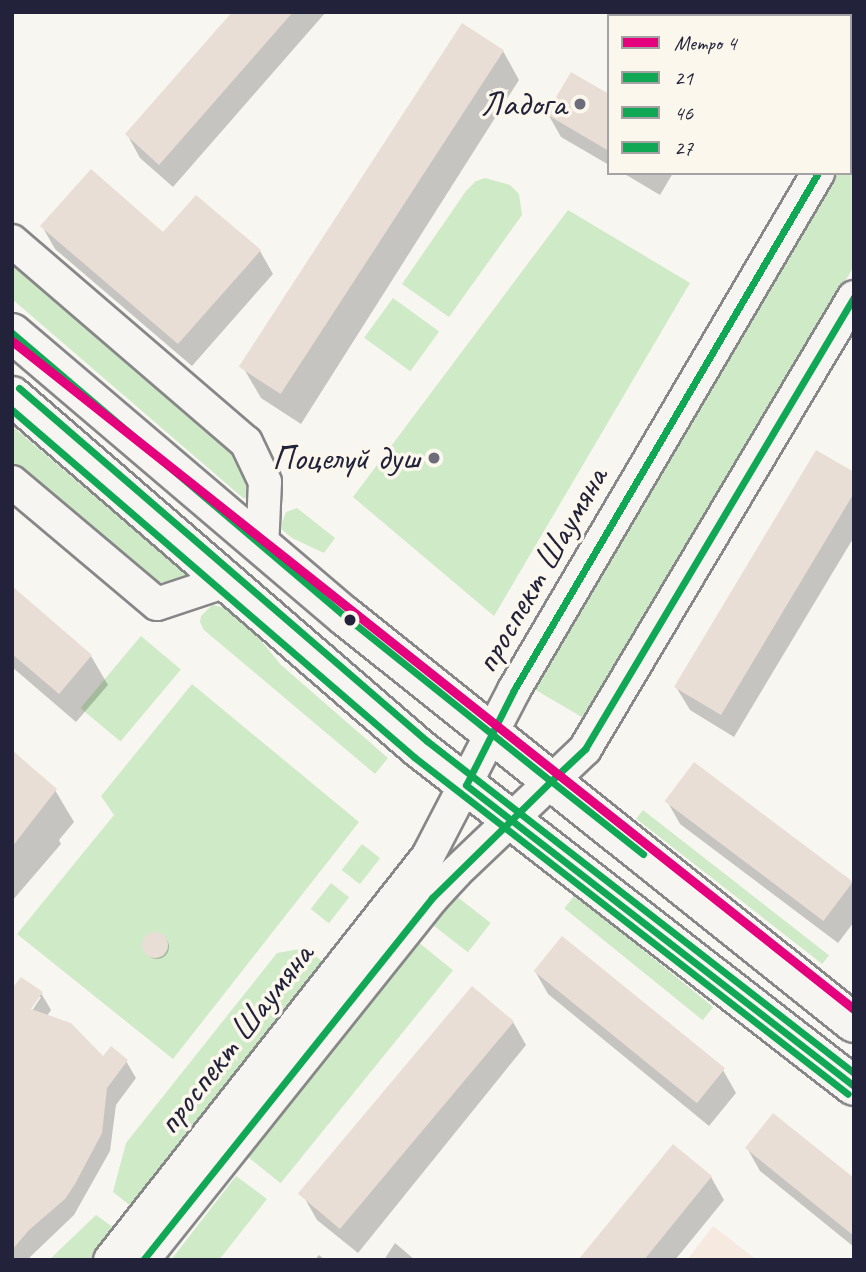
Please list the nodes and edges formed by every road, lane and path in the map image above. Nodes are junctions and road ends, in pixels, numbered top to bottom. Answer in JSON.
{"nodes":[{"id":1,"x":817,"y":175,"type":"edge"},
{"id":2,"x":12,"y":241,"type":"edge"},
{"id":3,"x":854,"y":297,"type":"edge"},
{"id":4,"x":12,"y":333,"type":"edge"},
{"id":5,"x":12,"y":396,"type":"edge"},
{"id":6,"x":12,"y":482,"type":"edge"},
{"id":7,"x":262,"y":547,"type":"junction"},
{"id":8,"x":229,"y":580,"type":"junction"},
{"id":9,"x":491,"y":734,"type":"junction"},
{"id":10,"x":551,"y":781,"type":"junction"},
{"id":11,"x":466,"y":785,"type":"junction"},
{"id":12,"x":511,"y":820,"type":"junction"},
{"id":13,"x":854,"y":1023,"type":"edge"},
{"id":14,"x":854,"y":1086,"type":"edge"},
{"id":15,"x":110,"y":1260,"type":"edge"},
{"id":16,"x":143,"y":1260,"type":"edge"}],
"edges":[{"from":1,"to":9,"type":"street","name":"проспект Шаумяна"},
{"from":2,"to":7,"type":"street"},
{"from":3,"to":10,"type":"street","name":"проспект Шаумяна"},
{"from":4,"to":7,"type":"main road"},
{"from":5,"to":8,"type":"main road"},
{"from":6,"to":8,"type":"street"},
{"from":7,"to":9,"type":"main road"},
{"from":8,"to":11,"type":"main road"},
{"from":9,"to":10,"type":"main road"},
{"from":9,"to":11,"type":"street","name":"проспект Шаумяна"},
{"from":10,"to":12,"type":"street","name":"проспект Шаумяна"},
{"from":10,"to":13,"type":"main road"},
{"from":11,"to":12,"type":"main road"},
{"from":11,"to":15,"type":"street","name":"проспект Шаумяна"},
{"from":12,"to":14,"type":"main road"},
{"from":12,"to":16,"type":"street","name":"проспект Шаумяна"}]}
